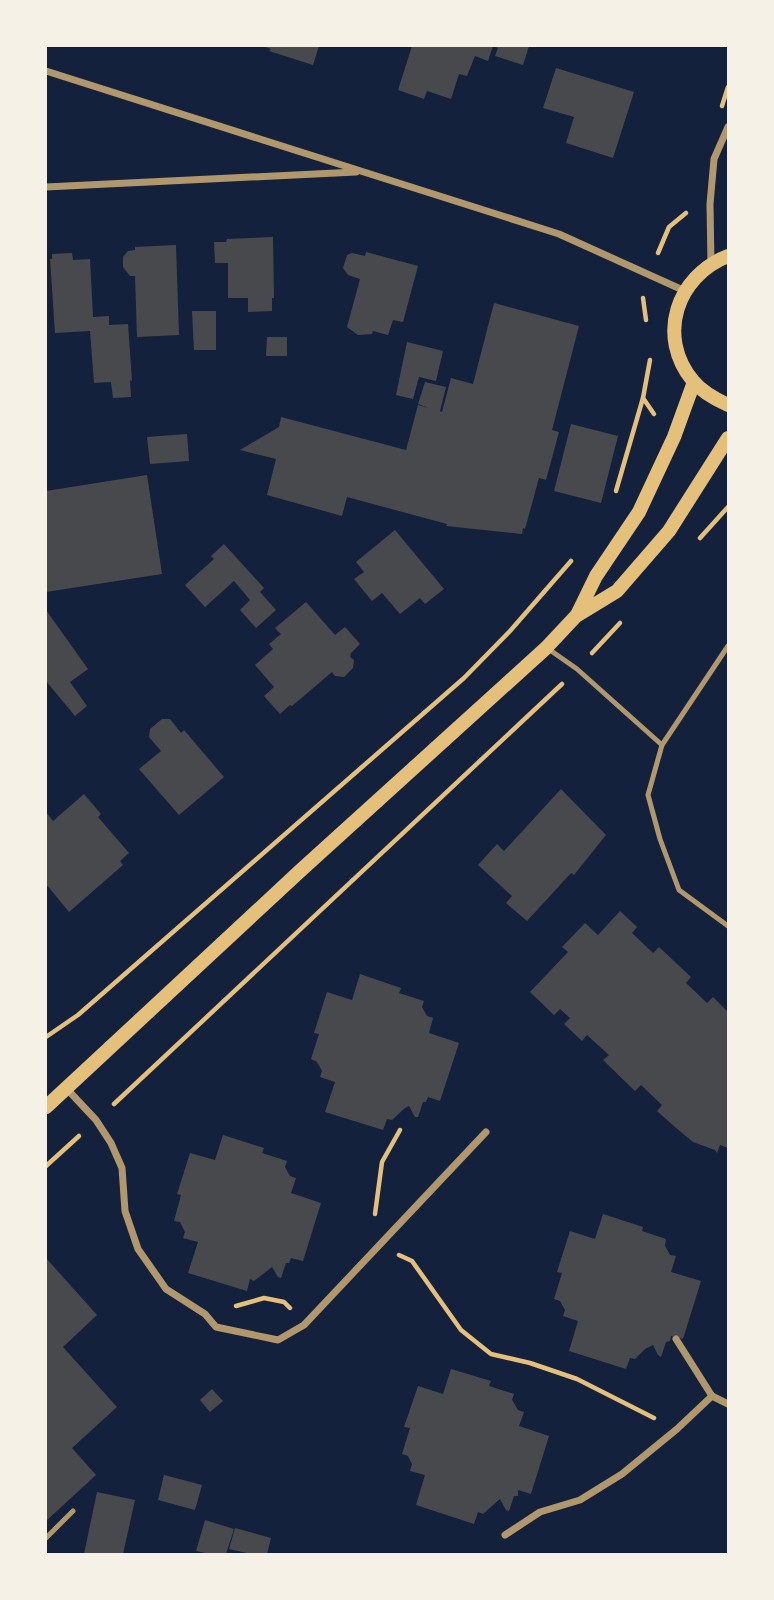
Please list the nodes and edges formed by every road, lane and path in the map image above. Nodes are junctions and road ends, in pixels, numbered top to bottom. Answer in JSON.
{"nodes":[{"id":1,"x":46,"y":71,"type":"edge"},
{"id":2,"x":729,"y":127,"type":"edge"},
{"id":3,"x":362,"y":172,"type":"junction"},
{"id":4,"x":46,"y":187,"type":"edge"},
{"id":5,"x":710,"y":204,"type":"junction"},
{"id":6,"x":729,"y":256,"type":"edge"},
{"id":7,"x":711,"y":264,"type":"junction"},
{"id":8,"x":650,"y":274,"type":"junction"},
{"id":9,"x":685,"y":290,"type":"junction"},
{"id":10,"x":694,"y":382,"type":"junction"},
{"id":11,"x":643,"y":398,"type":"dead end"},
{"id":12,"x":729,"y":405,"type":"edge"},
{"id":13,"x":729,"y":438,"type":"edge"},
{"id":14,"x":616,"y":491,"type":"dead end"},
{"id":15,"x":580,"y":551,"type":"dead end"},
{"id":16,"x":576,"y":616,"type":"junction"},
{"id":17,"x":729,"y":646,"type":"edge"},
{"id":18,"x":546,"y":648,"type":"junction"},
{"id":19,"x":577,"y":669,"type":"junction"},
{"id":20,"x":662,"y":745,"type":"junction"},
{"id":21,"x":729,"y":926,"type":"edge"},
{"id":22,"x":46,"y":1037,"type":"edge"},
{"id":23,"x":66,"y":1088,"type":"junction"},
{"id":24,"x":46,"y":1107,"type":"edge"},
{"id":25,"x":96,"y":1120,"type":"junction"},
{"id":26,"x":400,"y":1130,"type":"dead end"},
{"id":27,"x":486,"y":1132,"type":"dead end"},
{"id":28,"x":46,"y":1166,"type":"edge"},
{"id":29,"x":379,"y":1245,"type":"junction"},
{"id":30,"x":284,"y":1302,"type":"dead end"},
{"id":31,"x":205,"y":1314,"type":"junction"},
{"id":32,"x":676,"y":1339,"type":"dead end"},
{"id":33,"x":712,"y":1396,"type":"junction"},
{"id":34,"x":729,"y":1404,"type":"edge"},
{"id":35,"x":677,"y":1429,"type":"junction"},
{"id":36,"x":73,"y":1511,"type":"dead end"},
{"id":37,"x":505,"y":1535,"type":"dead end"},
{"id":38,"x":46,"y":1538,"type":"edge"}],
"edges":[{"from":1,"to":3,"type":"street"},
{"from":2,"to":5,"type":"street"},
{"from":3,"to":4,"type":"street"},
{"from":3,"to":8,"type":"street"},
{"from":5,"to":7,"type":"street"},
{"from":5,"to":8,"type":"path"},
{"from":6,"to":7,"type":"main road"},
{"from":7,"to":9,"type":"main road"},
{"from":8,"to":9,"type":"street"},
{"from":9,"to":10,"type":"main road"},
{"from":10,"to":12,"type":"main road"},
{"from":10,"to":16,"type":"main road"},
{"from":11,"to":14,"type":"path"},
{"from":13,"to":16,"type":"main road"},
{"from":15,"to":22,"type":"path"},
{"from":16,"to":18,"type":"main road"},
{"from":17,"to":20,"type":"lane"},
{"from":18,"to":19,"type":"lane"},
{"from":18,"to":23,"type":"main road"},
{"from":19,"to":20,"type":"lane"},
{"from":19,"to":25,"type":"path"},
{"from":20,"to":21,"type":"lane"},
{"from":23,"to":24,"type":"main road"},
{"from":23,"to":25,"type":"street"},
{"from":25,"to":28,"type":"path"},
{"from":25,"to":31,"type":"street"},
{"from":26,"to":29,"type":"path"},
{"from":27,"to":29,"type":"street"},
{"from":29,"to":31,"type":"street"},
{"from":29,"to":35,"type":"path"},
{"from":30,"to":31,"type":"path"},
{"from":32,"to":33,"type":"street"},
{"from":33,"to":34,"type":"street"},
{"from":33,"to":35,"type":"street"},
{"from":35,"to":37,"type":"street"},
{"from":36,"to":38,"type":"lane"}]}
